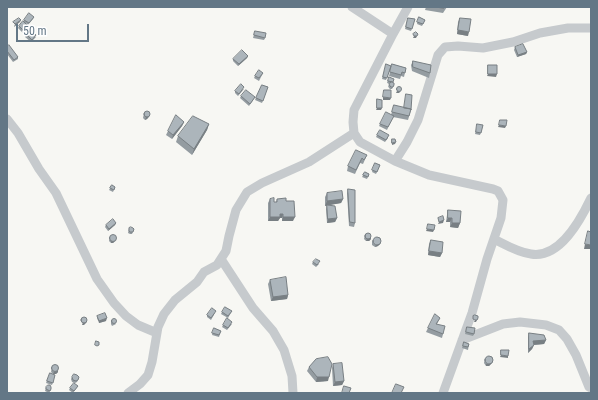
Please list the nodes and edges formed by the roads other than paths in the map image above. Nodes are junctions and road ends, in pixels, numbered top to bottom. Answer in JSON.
{"nodes":[{"id":1,"x":352,"y":7,"type":"edge"},
{"id":2,"x":408,"y":7,"type":"edge"},
{"id":3,"x":591,"y":28,"type":"edge"},
{"id":4,"x":393,"y":34,"type":"junction"},
{"id":5,"x":7,"y":119,"type":"edge"},
{"id":6,"x":354,"y":133,"type":"junction"},
{"id":7,"x":395,"y":161,"type":"junction"},
{"id":8,"x":591,"y":198,"type":"edge"},
{"id":9,"x":494,"y":239,"type":"junction"},
{"id":10,"x":221,"y":259,"type":"junction"},
{"id":11,"x":157,"y":333,"type":"junction"},
{"id":12,"x":462,"y":340,"type":"junction"},
{"id":13,"x":591,"y":388,"type":"edge"},
{"id":14,"x":128,"y":393,"type":"edge"},
{"id":15,"x":293,"y":393,"type":"edge"},
{"id":16,"x":443,"y":393,"type":"edge"}],
"edges":[{"from":1,"to":4,"type":"street"},
{"from":2,"to":4,"type":"street"},
{"from":3,"to":7,"type":"street"},
{"from":4,"to":6,"type":"street"},
{"from":5,"to":11,"type":"street"},
{"from":6,"to":7,"type":"street"},
{"from":6,"to":10,"type":"street"},
{"from":7,"to":9,"type":"street"},
{"from":8,"to":9,"type":"street"},
{"from":9,"to":12,"type":"street"},
{"from":10,"to":11,"type":"street"},
{"from":10,"to":15,"type":"street"},
{"from":11,"to":14,"type":"street"},
{"from":12,"to":13,"type":"street"},
{"from":12,"to":16,"type":"street"}]}
